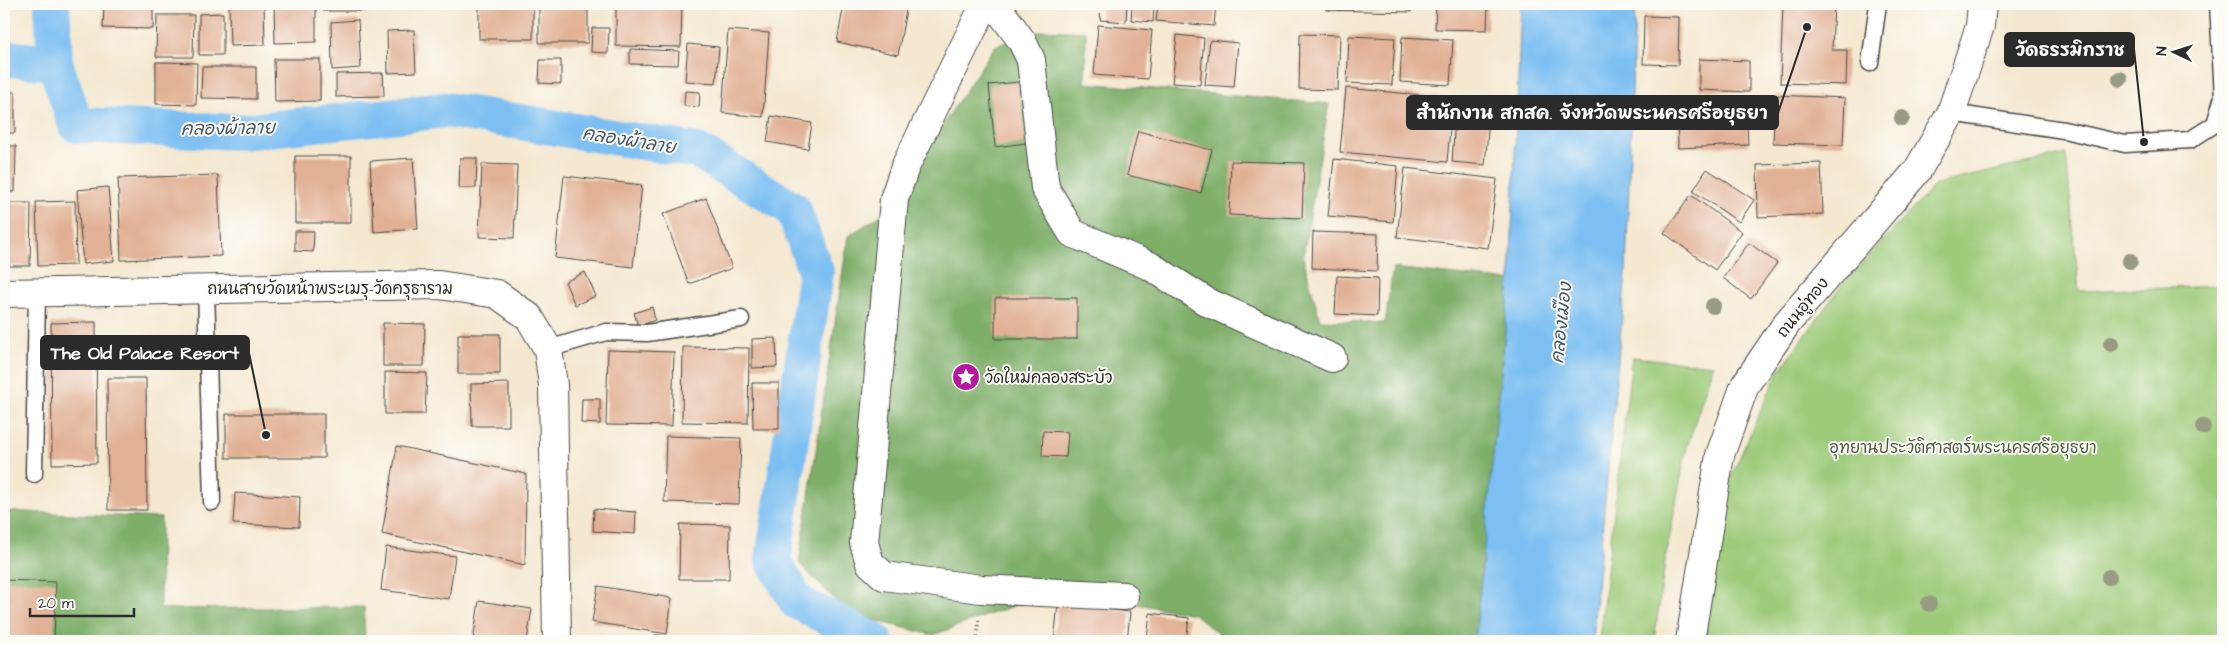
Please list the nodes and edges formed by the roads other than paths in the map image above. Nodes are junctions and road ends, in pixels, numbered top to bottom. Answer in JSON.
{"nodes":[{"id":1,"x":985,"y":4,"type":"edge"},
{"id":2,"x":994,"y":4,"type":"edge"},
{"id":3,"x":1878,"y":4,"type":"edge"},
{"id":4,"x":1982,"y":4,"type":"edge"},
{"id":5,"x":2218,"y":4,"type":"edge"},
{"id":6,"x":1870,"y":63,"type":"dead end"},
{"id":7,"x":1951,"y":113,"type":"junction"},
{"id":8,"x":206,"y":288,"type":"junction"},
{"id":9,"x":36,"y":292,"type":"junction"},
{"id":10,"x":4,"y":293,"type":"edge"},
{"id":11,"x":741,"y":319,"type":"dead end"},
{"id":12,"x":548,"y":349,"type":"junction"},
{"id":13,"x":1332,"y":358,"type":"dead end"},
{"id":14,"x":34,"y":474,"type":"dead end"},
{"id":15,"x":212,"y":502,"type":"dead end"},
{"id":16,"x":1124,"y":596,"type":"dead end"},
{"id":17,"x":557,"y":641,"type":"edge"},
{"id":18,"x":1690,"y":641,"type":"edge"}],
"edges":[{"from":1,"to":16,"type":"street"},
{"from":2,"to":13,"type":"street"},
{"from":3,"to":6,"type":"lane"},
{"from":4,"to":7,"type":"street","name":"ถนนอู่ทอง"},
{"from":5,"to":7,"type":"lane"},
{"from":7,"to":18,"type":"street","name":"ถนนอู่ทอง"},
{"from":8,"to":9,"type":"street","name":"ถนนสายวัดหน้าพระเมรุ-วัดครุธาราม"},
{"from":8,"to":12,"type":"street","name":"ถนนสายวัดหน้าพระเมรุ-วัดครุธาราม"},
{"from":8,"to":15,"type":"lane"},
{"from":9,"to":10,"type":"street","name":"ถนนสายวัดหน้าพระเมรุ-วัดครุธาราม"},
{"from":9,"to":14,"type":"lane"},
{"from":11,"to":12,"type":"lane"},
{"from":12,"to":17,"type":"street","name":"ถนนสายวัดหน้าพระเมรุ-วัดครุธาราม"}]}
